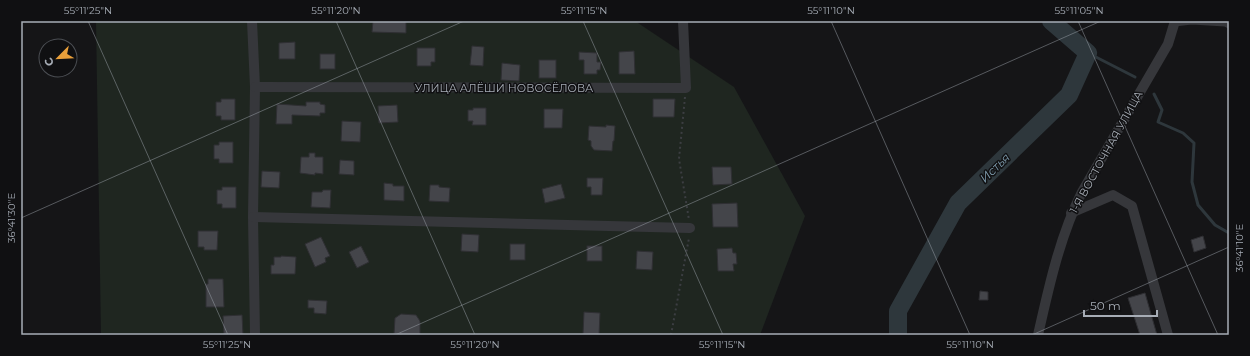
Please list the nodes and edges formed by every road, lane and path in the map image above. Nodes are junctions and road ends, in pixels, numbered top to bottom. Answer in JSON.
{"nodes":[{"id":1,"x":252,"y":21,"type":"edge"},
{"id":2,"x":683,"y":21,"type":"edge"},
{"id":3,"x":1174,"y":23,"type":"edge"},
{"id":4,"x":1229,"y":26,"type":"edge"},
{"id":5,"x":255,"y":87,"type":"junction"},
{"id":6,"x":686,"y":88,"type":"junction"},
{"id":7,"x":1071,"y":213,"type":"junction"},
{"id":8,"x":253,"y":217,"type":"junction"},
{"id":9,"x":690,"y":228,"type":"junction"},
{"id":10,"x":255,"y":335,"type":"edge"},
{"id":11,"x":671,"y":335,"type":"edge"},
{"id":12,"x":1038,"y":335,"type":"edge"},
{"id":13,"x":1168,"y":335,"type":"edge"}],
"edges":[{"from":1,"to":5,"type":"street"},
{"from":2,"to":6,"type":"street"},
{"from":3,"to":4,"type":"lane"},
{"from":3,"to":7,"type":"street","name":"1-Я ВОСТОЧНАЯ УЛИЦА"},
{"from":5,"to":6,"type":"street","name":"УЛИЦА АЛЁШИ НОВОСЁЛОВА"},
{"from":5,"to":8,"type":"street"},
{"from":6,"to":9,"type":"path"},
{"from":7,"to":12,"type":"street","name":"1-Я ВОСТОЧНАЯ УЛИЦА"},
{"from":7,"to":13,"type":"street"},
{"from":8,"to":9,"type":"street"},
{"from":8,"to":10,"type":"street"},
{"from":9,"to":11,"type":"path"}]}
